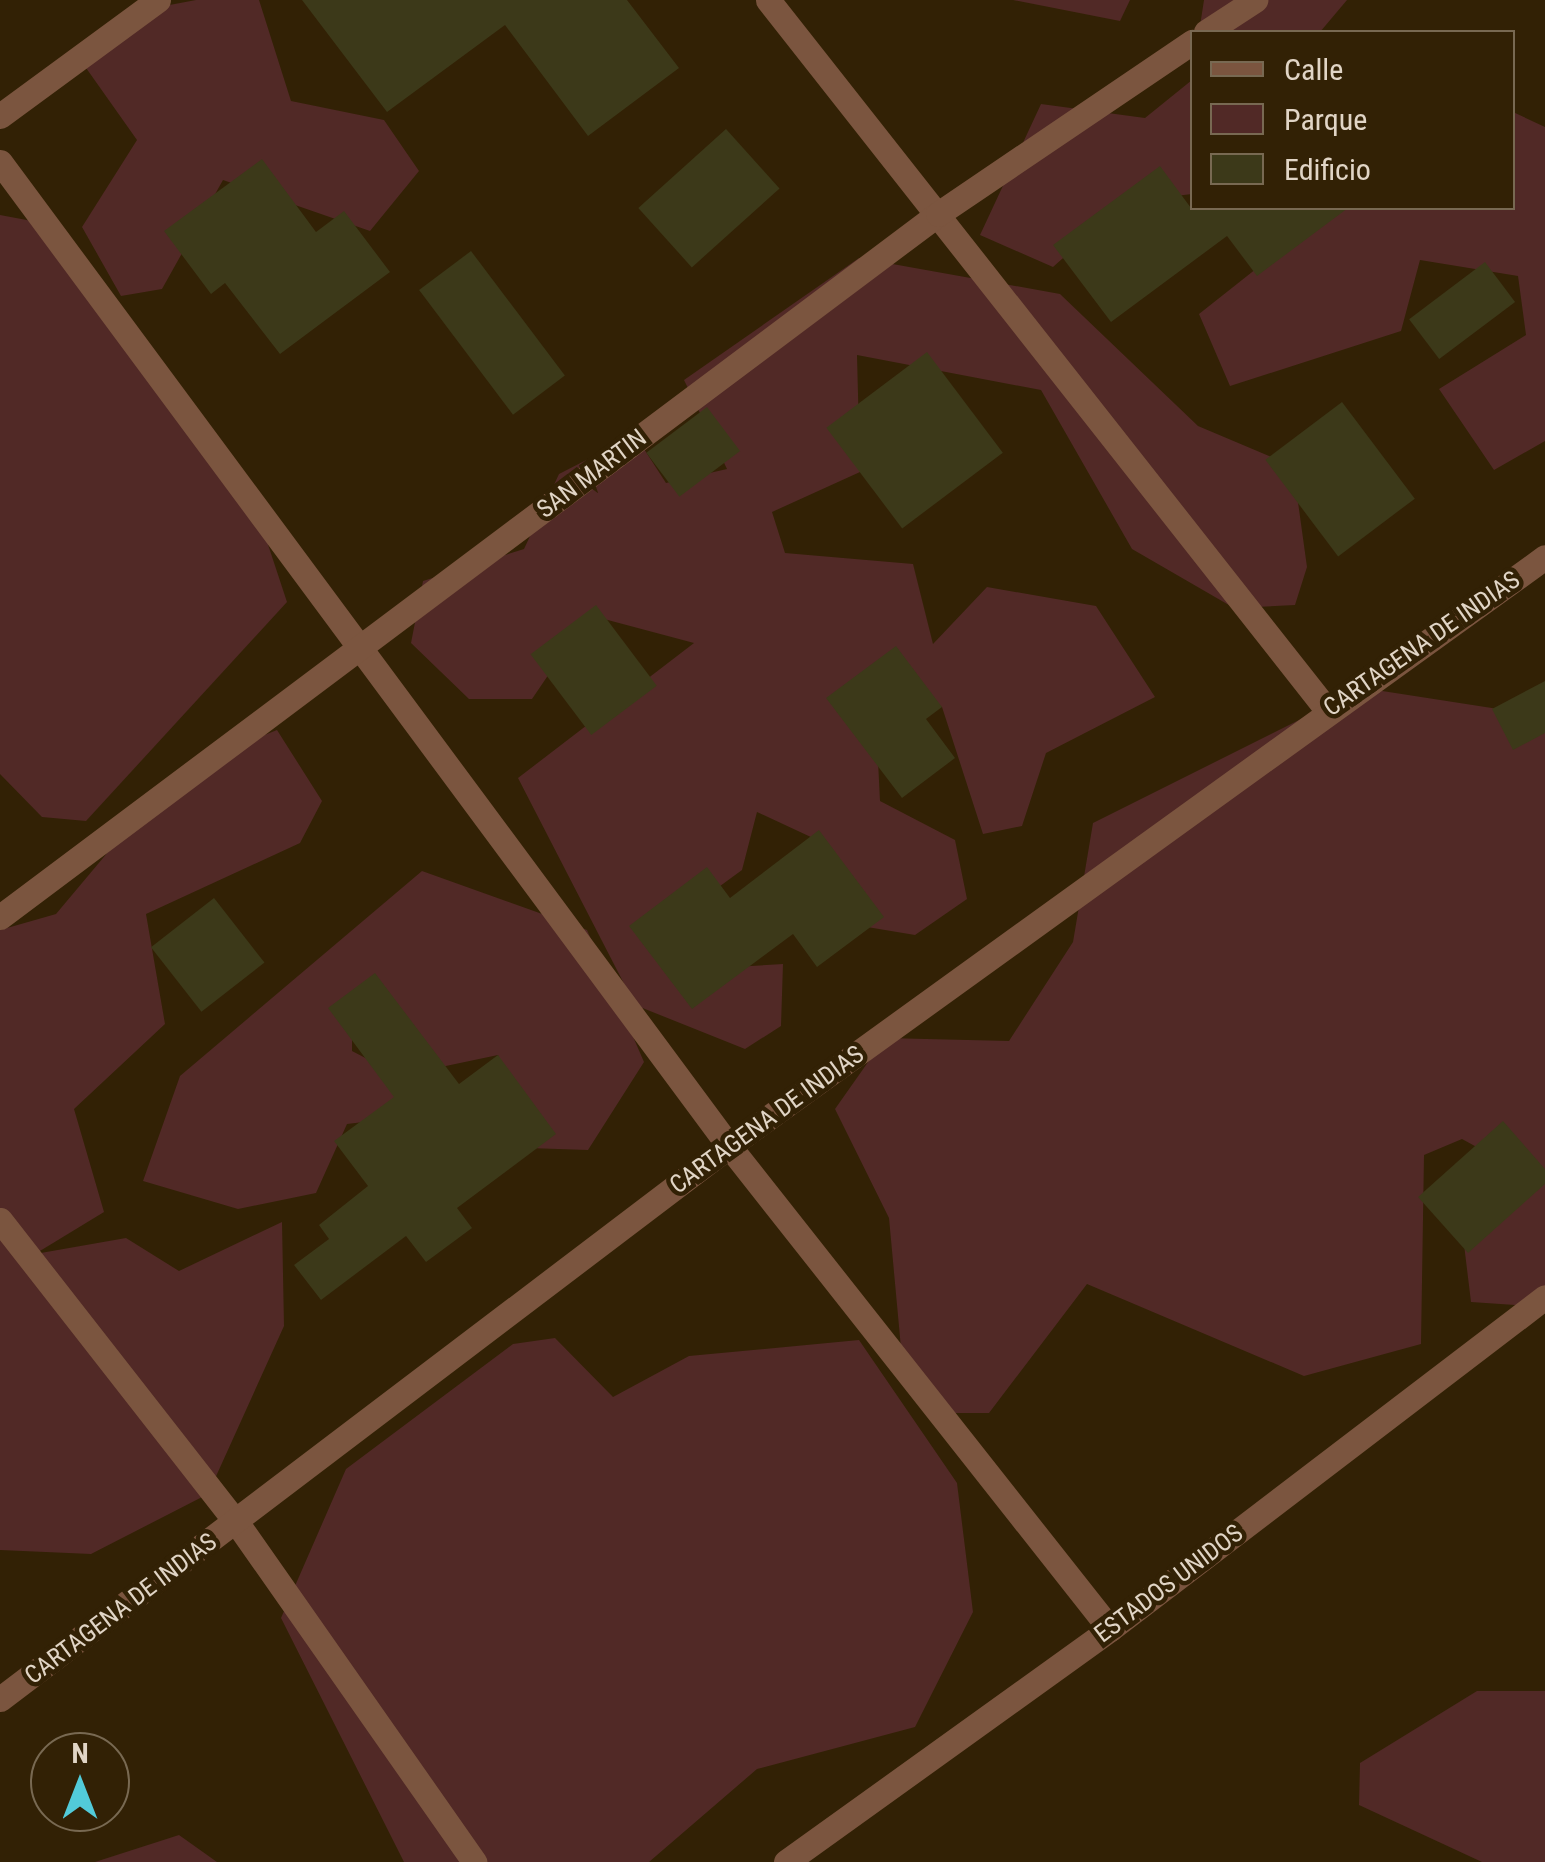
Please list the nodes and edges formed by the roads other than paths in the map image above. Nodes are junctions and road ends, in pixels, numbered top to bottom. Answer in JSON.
{"nodes":[{"id":1,"x":158,"y":0,"type":"edge"},
{"id":2,"x":768,"y":0,"type":"edge"},
{"id":3,"x":1254,"y":0,"type":"edge"},
{"id":4,"x":1209,"y":30,"type":"edge"},
{"id":5,"x":1190,"y":43,"type":"edge"},
{"id":6,"x":0,"y":116,"type":"edge"},
{"id":7,"x":0,"y":162,"type":"edge"},
{"id":8,"x":938,"y":214,"type":"junction"},
{"id":9,"x":1545,"y":556,"type":"edge"},
{"id":10,"x":362,"y":647,"type":"junction"},
{"id":11,"x":1328,"y":711,"type":"junction"},
{"id":12,"x":0,"y":917,"type":"edge"},
{"id":13,"x":728,"y":1146,"type":"junction"},
{"id":14,"x":0,"y":1220,"type":"edge"},
{"id":15,"x":1545,"y":1297,"type":"edge"},
{"id":16,"x":237,"y":1523,"type":"junction"},
{"id":17,"x":1110,"y":1629,"type":"junction"},
{"id":18,"x":0,"y":1699,"type":"edge"},
{"id":19,"x":474,"y":1862,"type":"edge"},
{"id":20,"x":786,"y":1862,"type":"edge"}],
"edges":[{"from":1,"to":6,"type":"street"},
{"from":2,"to":8,"type":"street"},
{"from":3,"to":4,"type":"street"},
{"from":5,"to":8,"type":"street","name":"SAN MARTIN"},
{"from":7,"to":10,"type":"street"},
{"from":8,"to":10,"type":"street","name":"SAN MARTIN"},
{"from":8,"to":11,"type":"street"},
{"from":9,"to":11,"type":"street","name":"CARTAGENA DE INDIAS"},
{"from":10,"to":12,"type":"street","name":"SAN MARTIN"},
{"from":10,"to":13,"type":"street"},
{"from":11,"to":13,"type":"street","name":"CARTAGENA DE INDIAS"},
{"from":13,"to":16,"type":"street","name":"CARTAGENA DE INDIAS"},
{"from":13,"to":17,"type":"street"},
{"from":14,"to":16,"type":"street"},
{"from":15,"to":17,"type":"street","name":"ESTADOS UNIDOS"},
{"from":16,"to":18,"type":"street","name":"CARTAGENA DE INDIAS"},
{"from":16,"to":19,"type":"street"},
{"from":17,"to":20,"type":"street","name":"ESTADOS UNIDOS"}]}
